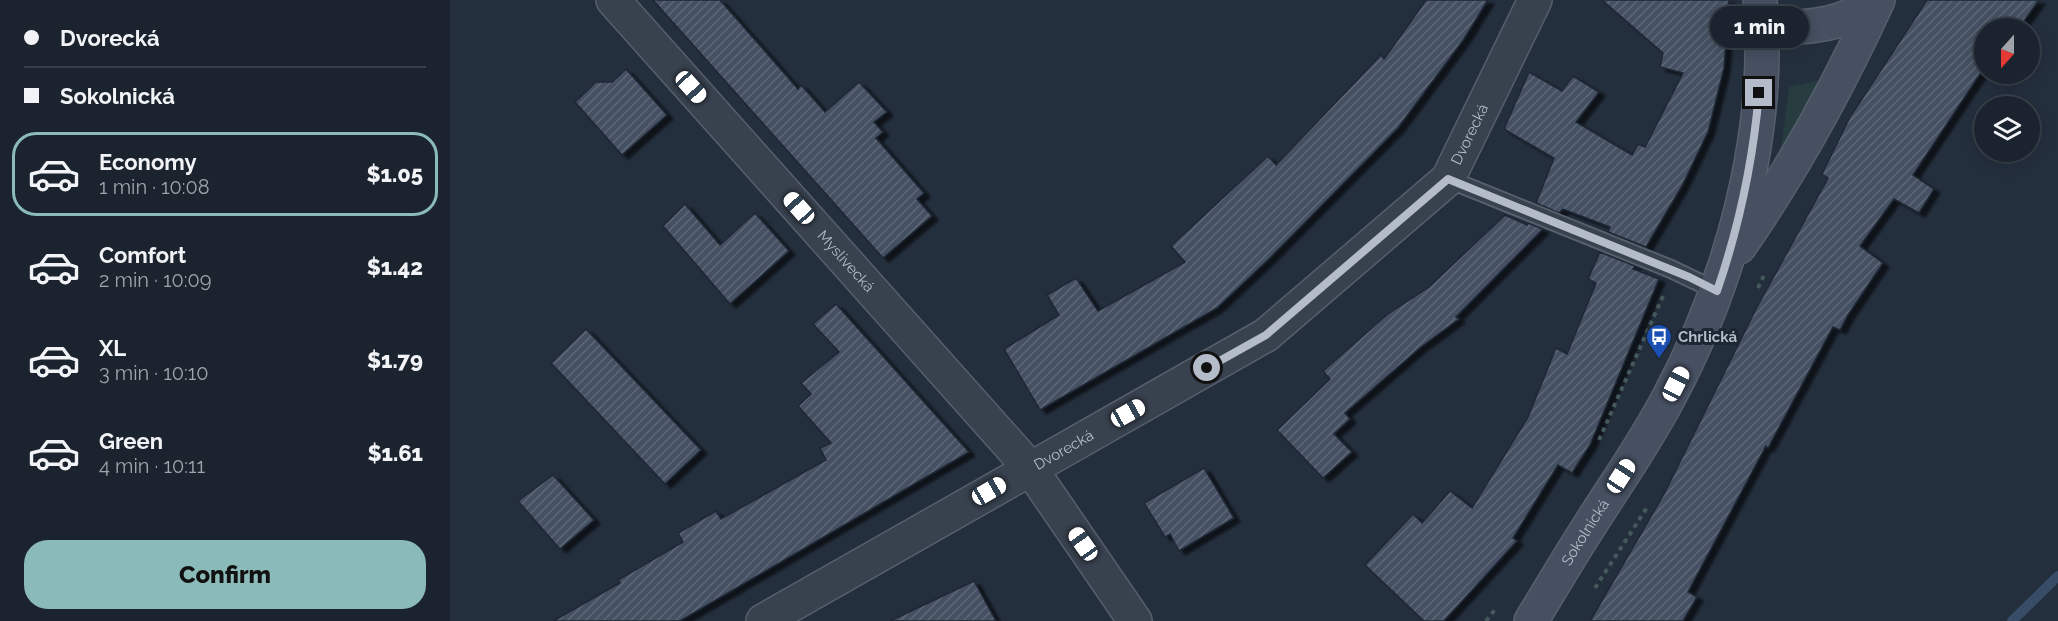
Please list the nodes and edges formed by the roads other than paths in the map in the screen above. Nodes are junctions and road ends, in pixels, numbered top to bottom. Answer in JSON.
{"nodes":[{"id":1,"x":614,"y":0,"type":"edge"},
{"id":2,"x":1535,"y":0,"type":"edge"},
{"id":3,"x":1876,"y":0,"type":"edge"},
{"id":4,"x":1761,"y":14,"type":"edge"},
{"id":5,"x":1448,"y":179,"type":"junction"},
{"id":6,"x":1720,"y":279,"type":"junction"},
{"id":7,"x":1030,"y":468,"type":"junction"},
{"id":8,"x":763,"y":621,"type":"edge"},
{"id":9,"x":1135,"y":621,"type":"edge"},
{"id":10,"x":1531,"y":621,"type":"edge"}],
"edges":[{"from":1,"to":7,"type":"street","name":"Myslivecká"},
{"from":2,"to":5,"type":"street","name":"Dvorecká"},
{"from":3,"to":4,"type":"main road"},
{"from":3,"to":6,"type":"main road"},
{"from":4,"to":6,"type":"main road","name":"Sokolnická"},
{"from":5,"to":6,"type":"lane"},
{"from":5,"to":7,"type":"street","name":"Dvorecká"},
{"from":6,"to":10,"type":"main road","name":"Sokolnická"},
{"from":7,"to":8,"type":"street","name":"Dvorecká"},
{"from":7,"to":9,"type":"street","name":"Myslivecká"}]}
